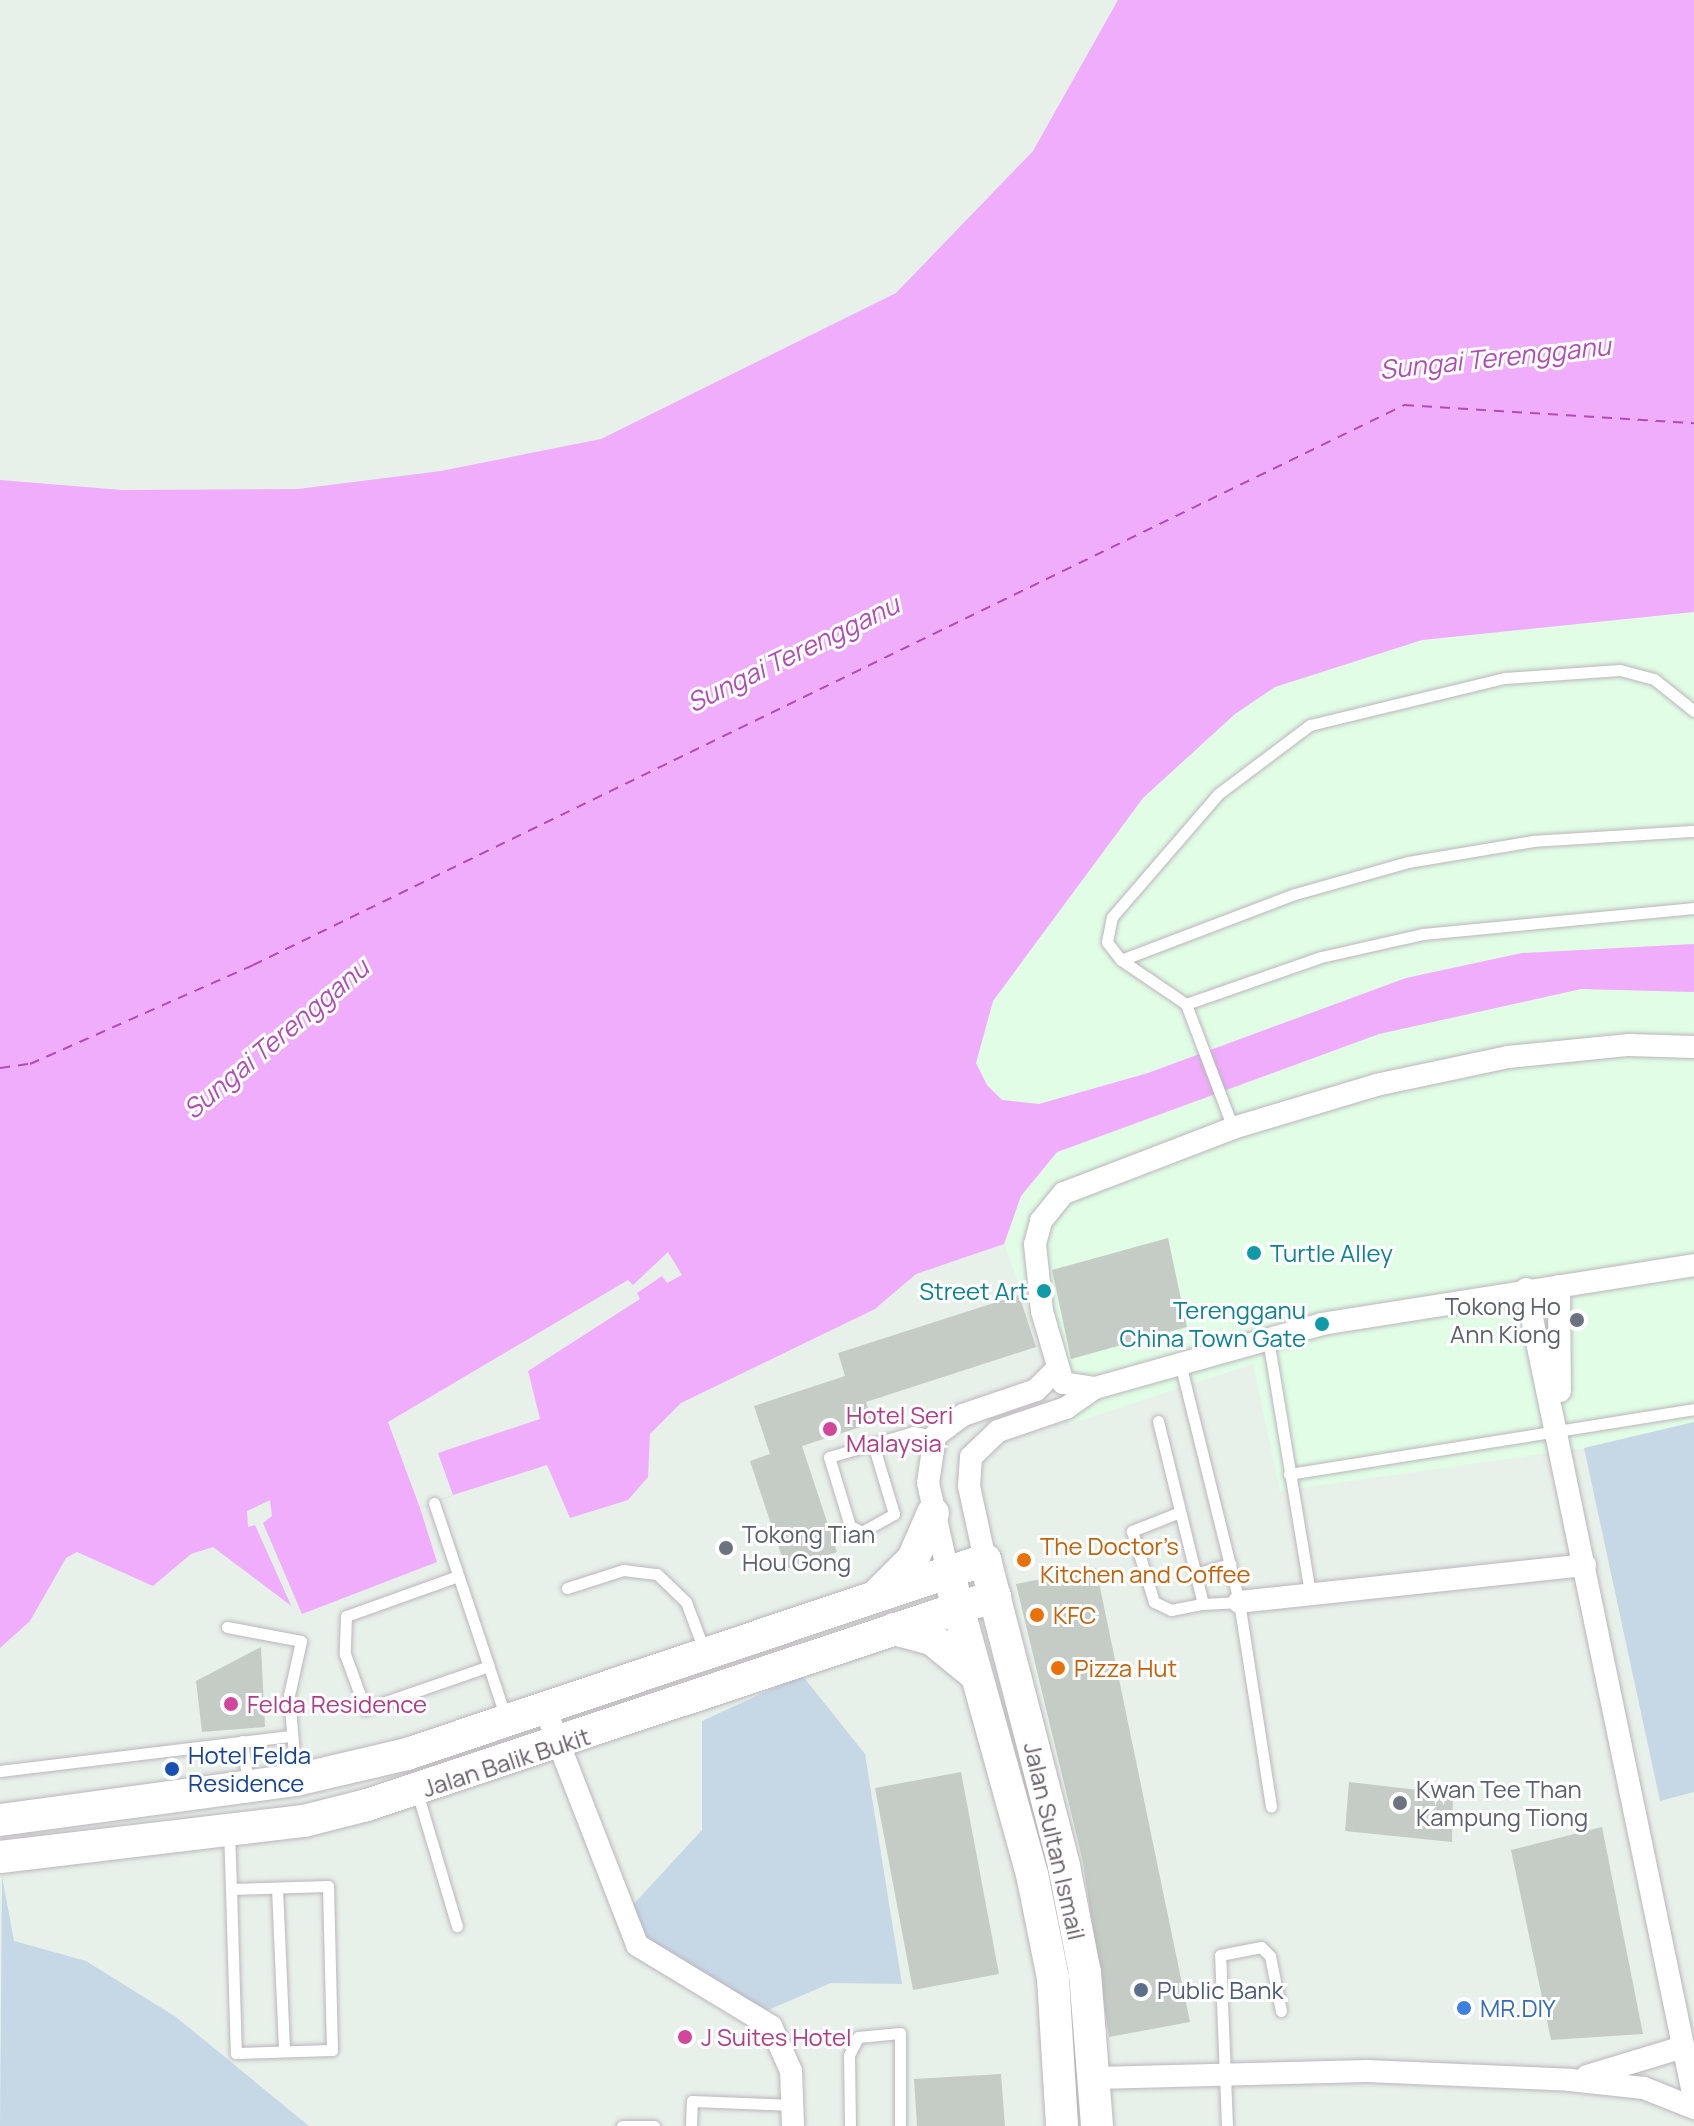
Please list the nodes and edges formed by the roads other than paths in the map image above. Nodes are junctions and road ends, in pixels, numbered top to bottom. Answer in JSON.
{"nodes":[{"id":1,"x":1694,"y":711,"type":"edge"},
{"id":2,"x":1694,"y":831,"type":"edge"},
{"id":3,"x":1694,"y":908,"type":"edge"},
{"id":4,"x":1121,"y":960,"type":"junction"},
{"id":5,"x":1186,"y":1004,"type":"junction"},
{"id":6,"x":1694,"y":1047,"type":"edge"},
{"id":7,"x":1233,"y":1128,"type":"junction"},
{"id":8,"x":1694,"y":1265,"type":"edge"},
{"id":9,"x":1559,"y":1286,"type":"junction"},
{"id":10,"x":1526,"y":1289,"type":"junction"},
{"id":11,"x":1268,"y":1339,"type":"junction"},
{"id":12,"x":1180,"y":1363,"type":"junction"},
{"id":13,"x":1058,"y":1368,"type":"junction"},
{"id":14,"x":1095,"y":1388,"type":"junction"},
{"id":15,"x":1694,"y":1409,"type":"edge"},
{"id":16,"x":1158,"y":1421,"type":"dead end"},
{"id":17,"x":1561,"y":1432,"type":"junction"},
{"id":18,"x":935,"y":1436,"type":"junction"},
{"id":19,"x":873,"y":1444,"type":"junction"},
{"id":20,"x":1289,"y":1474,"type":"junction"},
{"id":21,"x":434,"y":1503,"type":"dead end"},
{"id":22,"x":1180,"y":1512,"type":"junction"},
{"id":23,"x":933,"y":1513,"type":"junction"},
{"id":24,"x":985,"y":1560,"type":"junction"},
{"id":25,"x":1231,"y":1564,"type":"junction"},
{"id":26,"x":1585,"y":1565,"type":"junction"},
{"id":27,"x":948,"y":1573,"type":"junction"},
{"id":28,"x":1195,"y":1574,"type":"junction"},
{"id":29,"x":458,"y":1576,"type":"junction"},
{"id":30,"x":567,"y":1588,"type":"dead end"},
{"id":31,"x":1310,"y":1594,"type":"junction"},
{"id":32,"x":995,"y":1596,"type":"junction"},
{"id":33,"x":871,"y":1599,"type":"junction"},
{"id":34,"x":1239,"y":1602,"type":"junction"},
{"id":35,"x":1203,"y":1604,"type":"junction"},
{"id":36,"x":958,"y":1607,"type":"junction"},
{"id":37,"x":227,"y":1627,"type":"dead end"},
{"id":38,"x":894,"y":1629,"type":"junction"},
{"id":39,"x":707,"y":1658,"type":"junction"},
{"id":40,"x":489,"y":1666,"type":"junction"},
{"id":41,"x":976,"y":1675,"type":"junction"},
{"id":42,"x":546,"y":1711,"type":"junction"},
{"id":43,"x":508,"y":1724,"type":"junction"},
{"id":44,"x":290,"y":1736,"type":"junction"},
{"id":45,"x":242,"y":1741,"type":"junction"},
{"id":46,"x":559,"y":1745,"type":"junction"},
{"id":47,"x":0,"y":1771,"type":"edge"},
{"id":48,"x":296,"y":1780,"type":"junction"},
{"id":49,"x":248,"y":1788,"type":"junction"},
{"id":50,"x":417,"y":1791,"type":"junction"},
{"id":51,"x":1271,"y":1807,"type":"dead end"},
{"id":52,"x":0,"y":1820,"type":"edge"},
{"id":53,"x":229,"y":1831,"type":"junction"},
{"id":54,"x":0,"y":1857,"type":"edge"},
{"id":55,"x":277,"y":1888,"type":"junction"},
{"id":56,"x":231,"y":1889,"type":"junction"},
{"id":57,"x":457,"y":1926,"type":"dead end"},
{"id":58,"x":1281,"y":2011,"type":"dead end"},
{"id":59,"x":1683,"y":2047,"type":"junction"},
{"id":60,"x":284,"y":2051,"type":"junction"},
{"id":61,"x":1227,"y":2075,"type":"junction"},
{"id":62,"x":1096,"y":2078,"type":"junction"},
{"id":63,"x":1570,"y":2080,"type":"junction"},
{"id":64,"x":1694,"y":2098,"type":"edge"},
{"id":65,"x":1694,"y":2108,"type":"edge"},
{"id":66,"x":793,"y":2116,"type":"edge"},
{"id":67,"x":622,"y":2126,"type":"edge"},
{"id":68,"x":654,"y":2126,"type":"edge"},
{"id":69,"x":691,"y":2126,"type":"edge"},
{"id":70,"x":850,"y":2126,"type":"edge"},
{"id":71,"x":900,"y":2126,"type":"edge"},
{"id":72,"x":1062,"y":2126,"type":"edge"},
{"id":73,"x":1097,"y":2126,"type":"edge"},
{"id":74,"x":1227,"y":2126,"type":"edge"}],
"edges":[{"from":1,"to":4,"type":"lane"},
{"from":2,"to":4,"type":"lane"},
{"from":3,"to":5,"type":"lane"},
{"from":4,"to":5,"type":"lane"},
{"from":5,"to":7,"type":"lane"},
{"from":6,"to":7,"type":"street"},
{"from":7,"to":13,"type":"street"},
{"from":8,"to":9,"type":"street"},
{"from":9,"to":10,"type":"street"},
{"from":9,"to":17,"type":"street"},
{"from":10,"to":11,"type":"street"},
{"from":10,"to":17,"type":"street"},
{"from":11,"to":12,"type":"street"},
{"from":11,"to":20,"type":"lane"},
{"from":12,"to":14,"type":"street"},
{"from":12,"to":25,"type":"lane"},
{"from":13,"to":14,"type":"street"},
{"from":13,"to":18,"type":"street"},
{"from":14,"to":24,"type":"street"},
{"from":15,"to":17,"type":"lane"},
{"from":16,"to":22,"type":"lane"},
{"from":17,"to":20,"type":"lane"},
{"from":17,"to":26,"type":"street"},
{"from":18,"to":19,"type":"lane"},
{"from":18,"to":23,"type":"street"},
{"from":19,"to":19,"type":"lane"},
{"from":20,"to":31,"type":"lane"},
{"from":21,"to":29,"type":"lane"},
{"from":22,"to":28,"type":"lane"},
{"from":22,"to":35,"type":"lane"},
{"from":23,"to":27,"type":"street"},
{"from":23,"to":33,"type":"main road"},
{"from":24,"to":27,"type":"main road","name":"Jalan Balik Bukit"},
{"from":24,"to":32,"type":"main road","name":"Jalan Sultan Ismail"},
{"from":25,"to":28,"type":"lane"},
{"from":25,"to":34,"type":"lane"},
{"from":26,"to":31,"type":"street"},
{"from":26,"to":59,"type":"street"},
{"from":27,"to":33,"type":"main road","name":"Jalan Balik Bukit"},
{"from":27,"to":36,"type":"main road","name":"Jalan Sultan Ismail"},
{"from":28,"to":35,"type":"lane"},
{"from":29,"to":40,"type":"lane"},
{"from":29,"to":40,"type":"lane"},
{"from":30,"to":39,"type":"lane"},
{"from":31,"to":34,"type":"street"},
{"from":32,"to":36,"type":"main road","name":"Jalan Balik Bukit"},
{"from":32,"to":62,"type":"main road","name":"Jalan Sultan Ismail"},
{"from":33,"to":39,"type":"main road","name":"Jalan Balik Bukit"},
{"from":34,"to":35,"type":"lane"},
{"from":34,"to":51,"type":"lane"},
{"from":36,"to":38,"type":"main road","name":"Jalan Balik Bukit"},
{"from":36,"to":41,"type":"main road","name":"Jalan Sultan Ismail"},
{"from":37,"to":44,"type":"lane"},
{"from":38,"to":41,"type":"main road"},
{"from":38,"to":46,"type":"main road","name":"Jalan Balik Bukit"},
{"from":39,"to":42,"type":"main road","name":"Jalan Balik Bukit"},
{"from":40,"to":43,"type":"lane"},
{"from":41,"to":72,"type":"main road","name":"Jalan Sultan Ismail"},
{"from":42,"to":43,"type":"main road","name":"Jalan Balik Bukit"},
{"from":42,"to":46,"type":"street"},
{"from":43,"to":48,"type":"main road","name":"Jalan Balik Bukit"},
{"from":44,"to":45,"type":"lane"},
{"from":44,"to":48,"type":"lane"},
{"from":45,"to":47,"type":"lane"},
{"from":45,"to":49,"type":"lane"},
{"from":46,"to":50,"type":"main road","name":"Jalan Balik Bukit"},
{"from":46,"to":66,"type":"street"},
{"from":48,"to":49,"type":"main road","name":"Jalan Balik Bukit"},
{"from":49,"to":52,"type":"main road","name":"Jalan Balik Bukit"},
{"from":50,"to":53,"type":"main road","name":"Jalan Balik Bukit"},
{"from":50,"to":57,"type":"lane"},
{"from":53,"to":54,"type":"main road","name":"Jalan Balik Bukit"},
{"from":53,"to":56,"type":"lane"},
{"from":55,"to":56,"type":"lane"},
{"from":55,"to":60,"type":"lane"},
{"from":55,"to":60,"type":"lane"},
{"from":56,"to":60,"type":"lane"},
{"from":58,"to":61,"type":"lane"},
{"from":59,"to":63,"type":"street"},
{"from":59,"to":64,"type":"street"},
{"from":61,"to":62,"type":"street"},
{"from":61,"to":63,"type":"street"},
{"from":61,"to":74,"type":"lane"},
{"from":62,"to":73,"type":"main road","name":"Jalan Sultan Ismail"},
{"from":63,"to":65,"type":"street"},
{"from":66,"to":69,"type":"lane"},
{"from":67,"to":68,"type":"lane"},
{"from":70,"to":71,"type":"lane"}]}
